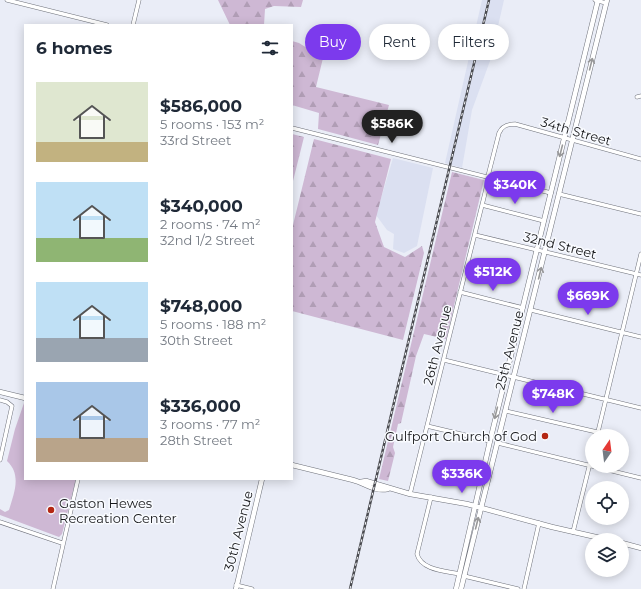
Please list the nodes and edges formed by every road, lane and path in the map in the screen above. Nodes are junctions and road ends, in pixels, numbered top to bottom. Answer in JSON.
{"nodes":[{"id":1,"x":7,"y":0,"type":"edge"},
{"id":2,"x":139,"y":0,"type":"edge"},
{"id":3,"x":597,"y":0,"type":"edge"},
{"id":4,"x":607,"y":1,"type":"edge"},
{"id":5,"x":103,"y":24,"type":"edge"},
{"id":6,"x":133,"y":24,"type":"edge"},
{"id":7,"x":505,"y":126,"type":"joint"},
{"id":8,"x":293,"y":128,"type":"edge"},
{"id":9,"x":564,"y":139,"type":"junction"},
{"id":10,"x":572,"y":141,"type":"junction"},
{"id":11,"x":641,"y":159,"type":"edge"},
{"id":12,"x":488,"y":177,"type":"junction"},
{"id":13,"x":551,"y":193,"type":"junction"},
{"id":14,"x":559,"y":194,"type":"junction"},
{"id":15,"x":482,"y":205,"type":"junction"},
{"id":16,"x":641,"y":214,"type":"edge"},
{"id":17,"x":544,"y":221,"type":"junction"},
{"id":18,"x":475,"y":235,"type":"junction"},
{"id":19,"x":537,"y":250,"type":"junction"},
{"id":20,"x":545,"y":252,"type":"junction"},
{"id":21,"x":641,"y":254,"type":"edge"},
{"id":22,"x":636,"y":274,"type":"junction"},
{"id":23,"x":641,"y":276,"type":"edge"},
{"id":24,"x":460,"y":292,"type":"junction"},
{"id":25,"x":523,"y":308,"type":"junction"},
{"id":26,"x":531,"y":310,"type":"junction"},
{"id":27,"x":622,"y":332,"type":"junction"},
{"id":28,"x":641,"y":337,"type":"edge"},
{"id":29,"x":444,"y":360,"type":"junction"},
{"id":30,"x":506,"y":375,"type":"junction"},
{"id":31,"x":514,"y":377,"type":"junction"},
{"id":32,"x":0,"y":392,"type":"edge"},
{"id":33,"x":24,"y":398,"type":"edge"},
{"id":34,"x":606,"y":399,"type":"junction"},
{"id":35,"x":0,"y":400,"type":"edge"},
{"id":36,"x":641,"y":408,"type":"edge"},
{"id":37,"x":506,"y":410,"type":"junction"},
{"id":38,"x":427,"y":426,"type":"junction"},
{"id":39,"x":598,"y":429,"type":"edge"},
{"id":40,"x":585,"y":431,"type":"edge"},
{"id":41,"x":490,"y":441,"type":"junction"},
{"id":42,"x":498,"y":443,"type":"junction"},
{"id":43,"x":2,"y":444,"type":"edge"},
{"id":44,"x":0,"y":460,"type":"edge"},
{"id":45,"x":293,"y":465,"type":"edge"},
{"id":46,"x":585,"y":465,"type":"edge"},
{"id":47,"x":587,"y":473,"type":"edge"},
{"id":48,"x":619,"y":473,"type":"edge"},
{"id":49,"x":641,"y":478,"type":"edge"},
{"id":50,"x":78,"y":480,"type":"edge"},
{"id":51,"x":262,"y":480,"type":"edge"},
{"id":52,"x":410,"y":494,"type":"junction"},
{"id":53,"x":431,"y":497,"type":"junction"},
{"id":54,"x":475,"y":506,"type":"junction"},
{"id":55,"x":481,"y":507,"type":"junction"},
{"id":56,"x":0,"y":522,"type":"edge"},
{"id":57,"x":539,"y":523,"type":"junction"},
{"id":58,"x":573,"y":532,"type":"junction"},
{"id":59,"x":585,"y":535,"type":"edge"},
{"id":60,"x":62,"y":543,"type":"junction"},
{"id":61,"x":629,"y":545,"type":"edge"},
{"id":62,"x":641,"y":548,"type":"edge"},
{"id":63,"x":462,"y":575,"type":"junction"},
{"id":64,"x":236,"y":587,"type":"edge"},
{"id":65,"x":53,"y":589,"type":"edge"},
{"id":66,"x":252,"y":589,"type":"edge"},
{"id":67,"x":456,"y":589,"type":"edge"},
{"id":68,"x":461,"y":589,"type":"edge"},
{"id":69,"x":518,"y":589,"type":"edge"},
{"id":70,"x":524,"y":589,"type":"edge"}],
"edges":[{"from":1,"to":5,"type":"street"},
{"from":2,"to":6,"type":"street"},
{"from":3,"to":4,"type":"street"},
{"from":3,"to":9,"type":"main road","name":"25th Avenue"},
{"from":10,"to":4,"type":"main road","name":"25th Avenue","one_way":true},
{"from":7,"to":9,"type":"street","name":"34th Street"},
{"from":7,"to":12,"type":"street","name":"26th Avenue"},
{"from":8,"to":12,"type":"street"},
{"from":9,"to":10,"type":"street","name":"34th Street"},
{"from":9,"to":13,"type":"main road","name":"25th Avenue","one_way":true},
{"from":10,"to":11,"type":"street","name":"34th Street"},
{"from":10,"to":14,"type":"main road","name":"25th Avenue"},
{"from":12,"to":13,"type":"street"},
{"from":12,"to":15,"type":"street","name":"26th Avenue"},
{"from":13,"to":17,"type":"main road","name":"25th Avenue"},
{"from":14,"to":16,"type":"street"},
{"from":14,"to":20,"type":"main road","name":"25th Avenue"},
{"from":15,"to":17,"type":"street"},
{"from":15,"to":18,"type":"street","name":"26th Avenue"},
{"from":17,"to":19,"type":"main road","name":"25th Avenue"},
{"from":18,"to":19,"type":"street","name":"32nd Street"},
{"from":18,"to":24,"type":"street","name":"26th Avenue"},
{"from":19,"to":20,"type":"street","name":"32nd Street"},
{"from":19,"to":25,"type":"main road","name":"25th Avenue"},
{"from":20,"to":22,"type":"street","name":"32nd Street"},
{"from":26,"to":20,"type":"main road","name":"25th Avenue","one_way":true},
{"from":21,"to":22,"type":"street"},
{"from":22,"to":23,"type":"street","name":"32nd Street"},
{"from":22,"to":27,"type":"street"},
{"from":24,"to":25,"type":"street"},
{"from":24,"to":29,"type":"street","name":"26th Avenue"},
{"from":25,"to":30,"type":"main road","name":"25th Avenue"},
{"from":26,"to":27,"type":"street"},
{"from":26,"to":31,"type":"main road","name":"25th Avenue"},
{"from":27,"to":28,"type":"street"},
{"from":27,"to":34,"type":"street"},
{"from":29,"to":30,"type":"street"},
{"from":29,"to":38,"type":"street","name":"26th Avenue"},
{"from":30,"to":31,"type":"street"},
{"from":30,"to":41,"type":"main road","name":"25th Avenue","one_way":true},
{"from":31,"to":34,"type":"street"},
{"from":31,"to":37,"type":"main road","name":"25th Avenue"},
{"from":32,"to":33,"type":"main road"},
{"from":34,"to":36,"type":"street"},
{"from":34,"to":39,"type":"street"},
{"from":35,"to":43,"type":"street"},
{"from":37,"to":40,"type":"street"},
{"from":37,"to":42,"type":"main road","name":"25th Avenue"},
{"from":38,"to":41,"type":"street"},
{"from":38,"to":52,"type":"street","name":"26th Avenue"},
{"from":41,"to":54,"type":"main road","name":"25th Avenue"},
{"from":42,"to":46,"type":"street"},
{"from":42,"to":55,"type":"main road","name":"25th Avenue"},
{"from":43,"to":44,"type":"street"},
{"from":45,"to":52,"type":"main road"},
{"from":47,"to":58,"type":"street"},
{"from":48,"to":49,"type":"street"},
{"from":50,"to":60,"type":"street"},
{"from":51,"to":64,"type":"main road","name":"30th Avenue"},
{"from":52,"to":53,"type":"main road"},
{"from":53,"to":54,"type":"main road"},
{"from":53,"to":63,"type":"street"},
{"from":54,"to":55,"type":"main road"},
{"from":54,"to":63,"type":"main road","name":"25th Avenue"},
{"from":55,"to":57,"type":"main road"},
{"from":63,"to":55,"type":"main road","name":"25th Avenue","one_way":true},
{"from":56,"to":60,"type":"street"},
{"from":57,"to":58,"type":"main road"},
{"from":57,"to":70,"type":"street"},
{"from":58,"to":59,"type":"main road"},
{"from":60,"to":65,"type":"street"},
{"from":61,"to":62,"type":"main road"},
{"from":63,"to":67,"type":"main road","name":"25th Avenue"},
{"from":63,"to":68,"type":"main road","name":"25th Avenue"},
{"from":63,"to":69,"type":"street"},
{"from":64,"to":66,"type":"street"}]}
